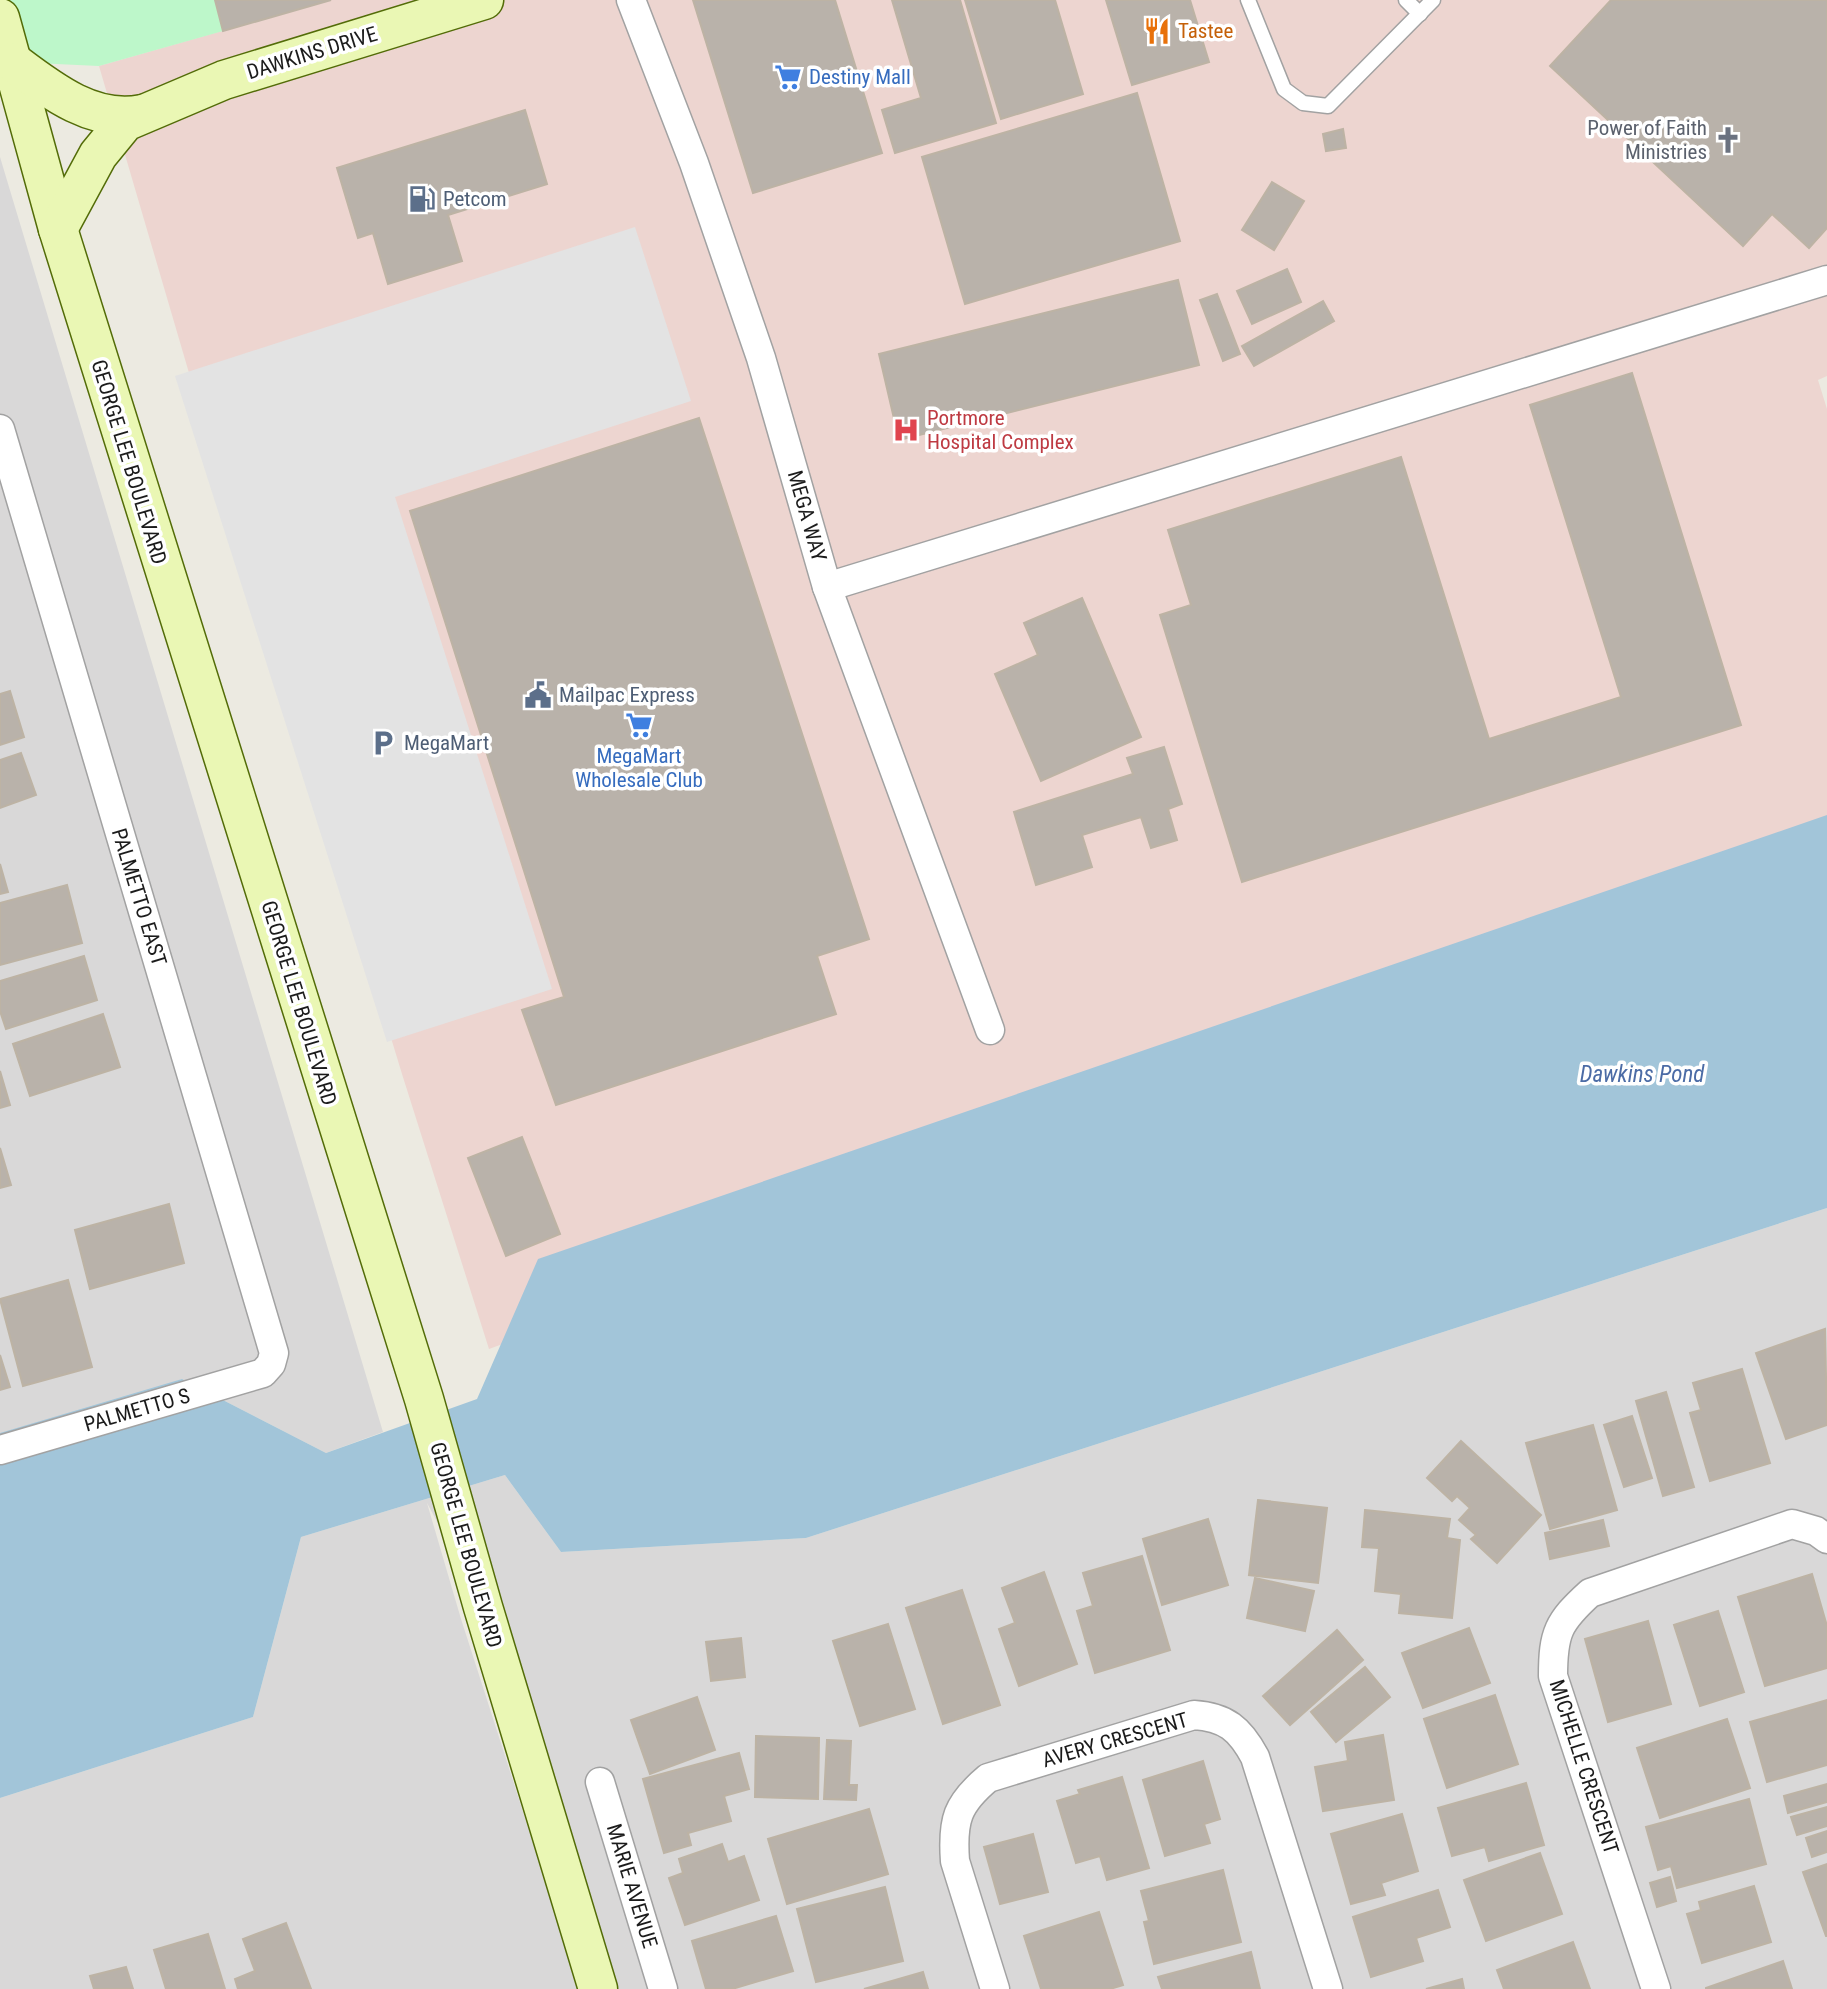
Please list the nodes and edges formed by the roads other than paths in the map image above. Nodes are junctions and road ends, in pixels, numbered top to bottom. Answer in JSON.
{"nodes":[{"id":1,"x":484,"y":0,"type":"edge"},
{"id":2,"x":631,"y":0,"type":"edge"},
{"id":3,"x":1248,"y":0,"type":"edge"},
{"id":4,"x":1406,"y":0,"type":"edge"},
{"id":5,"x":1433,"y":0,"type":"edge"},
{"id":6,"x":1420,"y":14,"type":"junction"},
{"id":7,"x":0,"y":18,"type":"edge"},
{"id":8,"x":13,"y":62,"type":"junction"},
{"id":9,"x":142,"y":114,"type":"junction"},
{"id":10,"x":58,"y":229,"type":"junction"},
{"id":11,"x":1827,"y":280,"type":"edge"},
{"id":12,"x":0,"y":429,"type":"edge"},
{"id":13,"x":827,"y":587,"type":"junction"},
{"id":14,"x":990,"y":1030,"type":"dead end"},
{"id":15,"x":271,"y":1364,"type":"joint"},
{"id":16,"x":0,"y":1450,"type":"edge"},
{"id":17,"x":1827,"y":1539,"type":"edge"},
{"id":18,"x":600,"y":1782,"type":"dead end"},
{"id":19,"x":598,"y":1989,"type":"edge"},
{"id":20,"x":663,"y":1989,"type":"edge"},
{"id":21,"x":995,"y":1989,"type":"edge"},
{"id":22,"x":1328,"y":1989,"type":"edge"},
{"id":23,"x":1656,"y":1989,"type":"edge"}],
"edges":[{"from":1,"to":9,"type":"main road","name":"DAWKINS DRIVE"},
{"from":2,"to":13,"type":"street","name":"MEGA WAY"},
{"from":3,"to":6,"type":"lane"},
{"from":4,"to":6,"type":"lane"},
{"from":5,"to":6,"type":"lane"},
{"from":7,"to":8,"type":"main road","name":"GEORGE LEE BOULEVARD"},
{"from":8,"to":9,"type":"main road","name":"DAWKINS DRIVE"},
{"from":8,"to":10,"type":"main road","name":"GEORGE LEE BOULEVARD"},
{"from":9,"to":10,"type":"main road","name":"DAWKINS DRIVE"},
{"from":10,"to":19,"type":"main road","name":"GEORGE LEE BOULEVARD"},
{"from":11,"to":13,"type":"street"},
{"from":12,"to":15,"type":"street","name":"PALMETTO EAST"},
{"from":13,"to":14,"type":"street","name":"MEGA WAY"},
{"from":15,"to":16,"type":"street","name":"PALMETTO S"},
{"from":17,"to":23,"type":"street","name":"MICHELLE CRESCENT"},
{"from":18,"to":20,"type":"street","name":"MARIE AVENUE"},
{"from":21,"to":22,"type":"street","name":"AVERY CRESCENT"}]}
